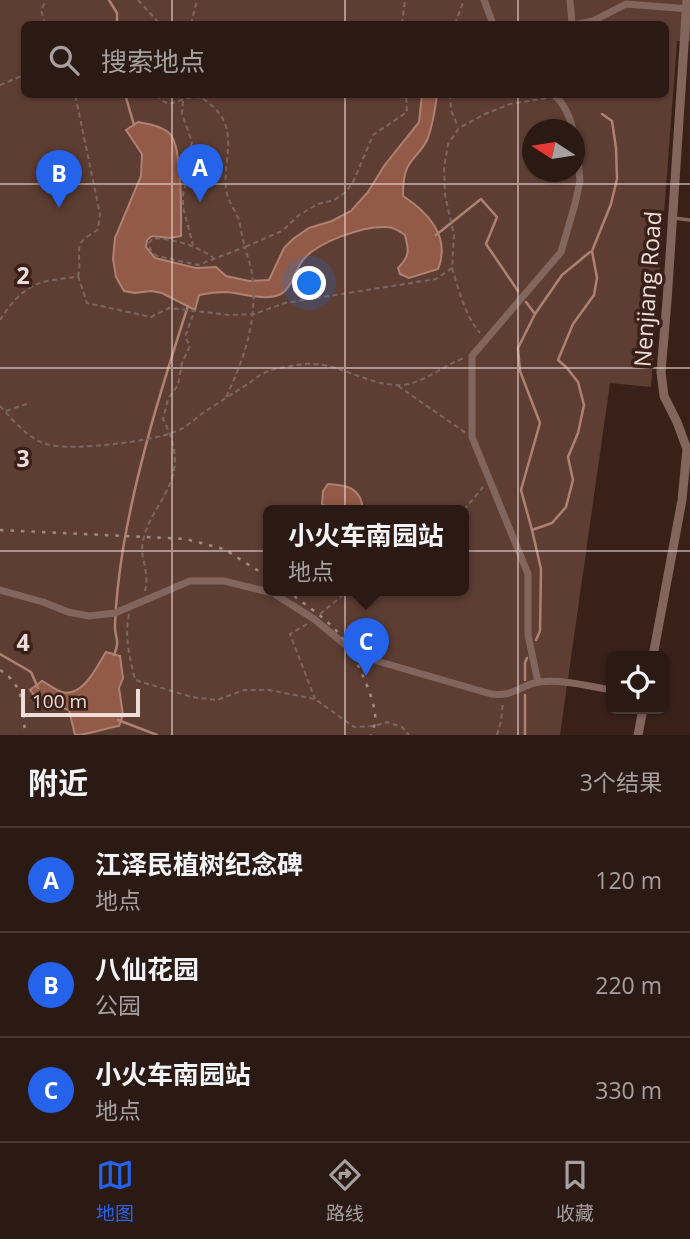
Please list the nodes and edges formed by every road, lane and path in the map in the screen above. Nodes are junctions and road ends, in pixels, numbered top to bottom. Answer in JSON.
{"nodes":[{"id":1,"x":46,"y":0,"type":"edge"},
{"id":2,"x":138,"y":0,"type":"edge"},
{"id":3,"x":197,"y":0,"type":"edge"},
{"id":4,"x":405,"y":0,"type":"edge"},
{"id":5,"x":464,"y":0,"type":"edge"},
{"id":6,"x":484,"y":0,"type":"edge"},
{"id":7,"x":570,"y":0,"type":"edge"},
{"id":8,"x":688,"y":6,"type":"edge"},
{"id":9,"x":44,"y":21,"type":"edge"},
{"id":10,"x":157,"y":21,"type":"edge"},
{"id":11,"x":192,"y":21,"type":"edge"},
{"id":12,"x":402,"y":21,"type":"edge"},
{"id":13,"x":456,"y":21,"type":"edge"},
{"id":14,"x":492,"y":21,"type":"edge"},
{"id":15,"x":572,"y":21,"type":"edge"},
{"id":16,"x":593,"y":21,"type":"edge"},
{"id":17,"x":21,"y":76,"type":"edge"},
{"id":18,"x":0,"y":85,"type":"edge"},
{"id":19,"x":685,"y":89,"type":"edge"},
{"id":20,"x":76,"y":98,"type":"edge"},
{"id":21,"x":160,"y":98,"type":"edge"},
{"id":22,"x":190,"y":98,"type":"edge"},
{"id":23,"x":202,"y":98,"type":"edge"},
{"id":24,"x":406,"y":98,"type":"edge"},
{"id":25,"x":450,"y":98,"type":"edge"},
{"id":26,"x":541,"y":98,"type":"edge"},
{"id":27,"x":558,"y":98,"type":"edge"},
{"id":28,"x":183,"y":100,"type":"junction"},
{"id":29,"x":571,"y":119,"type":"edge"},
{"id":30,"x":459,"y":128,"type":"junction"},
{"id":31,"x":580,"y":182,"type":"edge"},
{"id":32,"x":672,"y":218,"type":"junction"},
{"id":33,"x":690,"y":220,"type":"edge"},
{"id":34,"x":194,"y":246,"type":"junction"},
{"id":35,"x":245,"y":247,"type":"junction"},
{"id":36,"x":215,"y":259,"type":"junction"},
{"id":37,"x":452,"y":268,"type":"junction"},
{"id":38,"x":78,"y":276,"type":"junction"},
{"id":39,"x":193,"y":312,"type":"junction"},
{"id":40,"x":254,"y":313,"type":"junction"},
{"id":41,"x":0,"y":320,"type":"edge"},
{"id":42,"x":485,"y":340,"type":"junction"},
{"id":43,"x":472,"y":356,"type":"junction"},
{"id":44,"x":397,"y":386,"type":"junction"},
{"id":45,"x":226,"y":398,"type":"junction"},
{"id":46,"x":29,"y":403,"type":"dead end"},
{"id":47,"x":0,"y":406,"type":"edge"},
{"id":48,"x":5,"y":411,"type":"junction"},
{"id":49,"x":171,"y":435,"type":"junction"},
{"id":50,"x":472,"y":437,"type":"junction"},
{"id":51,"x":489,"y":479,"type":"junction"},
{"id":52,"x":468,"y":505,"type":"edge"},
{"id":53,"x":0,"y":590,"type":"edge"},
{"id":54,"x":263,"y":591,"type":"edge"},
{"id":55,"x":278,"y":596,"type":"edge"},
{"id":56,"x":342,"y":596,"type":"edge"},
{"id":57,"x":145,"y":599,"type":"junction"},
{"id":58,"x":130,"y":606,"type":"junction"},
{"id":59,"x":314,"y":620,"type":"junction"},
{"id":60,"x":654,"y":651,"type":"edge"},
{"id":61,"x":538,"y":682,"type":"junction"},
{"id":62,"x":606,"y":689,"type":"edge"},
{"id":63,"x":504,"y":695,"type":"junction"},
{"id":64,"x":315,"y":699,"type":"junction"},
{"id":65,"x":642,"y":714,"type":"edge"},
{"id":66,"x":409,"y":735,"type":"edge"},
{"id":67,"x":497,"y":735,"type":"edge"},
{"id":68,"x":638,"y":735,"type":"edge"}],
"edges":[{"from":1,"to":9,"type":"path"},
{"from":2,"to":10,"type":"path"},
{"from":3,"to":11,"type":"path"},
{"from":4,"to":12,"type":"path"},
{"from":5,"to":13,"type":"path"},
{"from":6,"to":14,"type":"street"},
{"from":7,"to":15,"type":"street"},
{"from":8,"to":16,"type":"street"},
{"from":8,"to":19,"type":"street","name":"Nenjiang Road"},
{"from":17,"to":18,"type":"path"},
{"from":19,"to":32,"type":"street","name":"Nenjiang Road"},
{"from":20,"to":38,"type":"path"},
{"from":21,"to":28,"type":"path"},
{"from":22,"to":28,"type":"path"},
{"from":23,"to":35,"type":"path"},
{"from":24,"to":35,"type":"path"},
{"from":25,"to":30,"type":"path"},
{"from":26,"to":30,"type":"path"},
{"from":27,"to":29,"type":"street"},
{"from":28,"to":34,"type":"path"},
{"from":30,"to":37,"type":"path"},
{"from":31,"to":42,"type":"street"},
{"from":32,"to":33,"type":"lane"},
{"from":32,"to":60,"type":"street","name":"Nenjiang Road"},
{"from":34,"to":36,"type":"path"},
{"from":34,"to":36,"type":"path"},
{"from":35,"to":36,"type":"path"},
{"from":35,"to":40,"type":"path"},
{"from":37,"to":40,"type":"path"},
{"from":37,"to":42,"type":"path"},
{"from":38,"to":39,"type":"path"},
{"from":38,"to":41,"type":"path"},
{"from":39,"to":40,"type":"path"},
{"from":39,"to":49,"type":"path"},
{"from":40,"to":45,"type":"path"},
{"from":42,"to":43,"type":"street"},
{"from":43,"to":44,"type":"path"},
{"from":43,"to":50,"type":"street"},
{"from":44,"to":45,"type":"path"},
{"from":44,"to":50,"type":"path"},
{"from":45,"to":49,"type":"path"},
{"from":46,"to":48,"type":"path"},
{"from":47,"to":48,"type":"path"},
{"from":48,"to":49,"type":"path"},
{"from":49,"to":57,"type":"path"},
{"from":50,"to":51,"type":"street"},
{"from":51,"to":52,"type":"path"},
{"from":51,"to":61,"type":"street"},
{"from":53,"to":58,"type":"street"},
{"from":54,"to":57,"type":"street"},
{"from":55,"to":59,"type":"street"},
{"from":56,"to":59,"type":"path"},
{"from":57,"to":58,"type":"street"},
{"from":58,"to":64,"type":"path"},
{"from":59,"to":63,"type":"street"},
{"from":59,"to":64,"type":"path"},
{"from":61,"to":62,"type":"street"},
{"from":61,"to":63,"type":"street"},
{"from":63,"to":67,"type":"path"},
{"from":64,"to":66,"type":"path"},
{"from":65,"to":68,"type":"street"}]}
